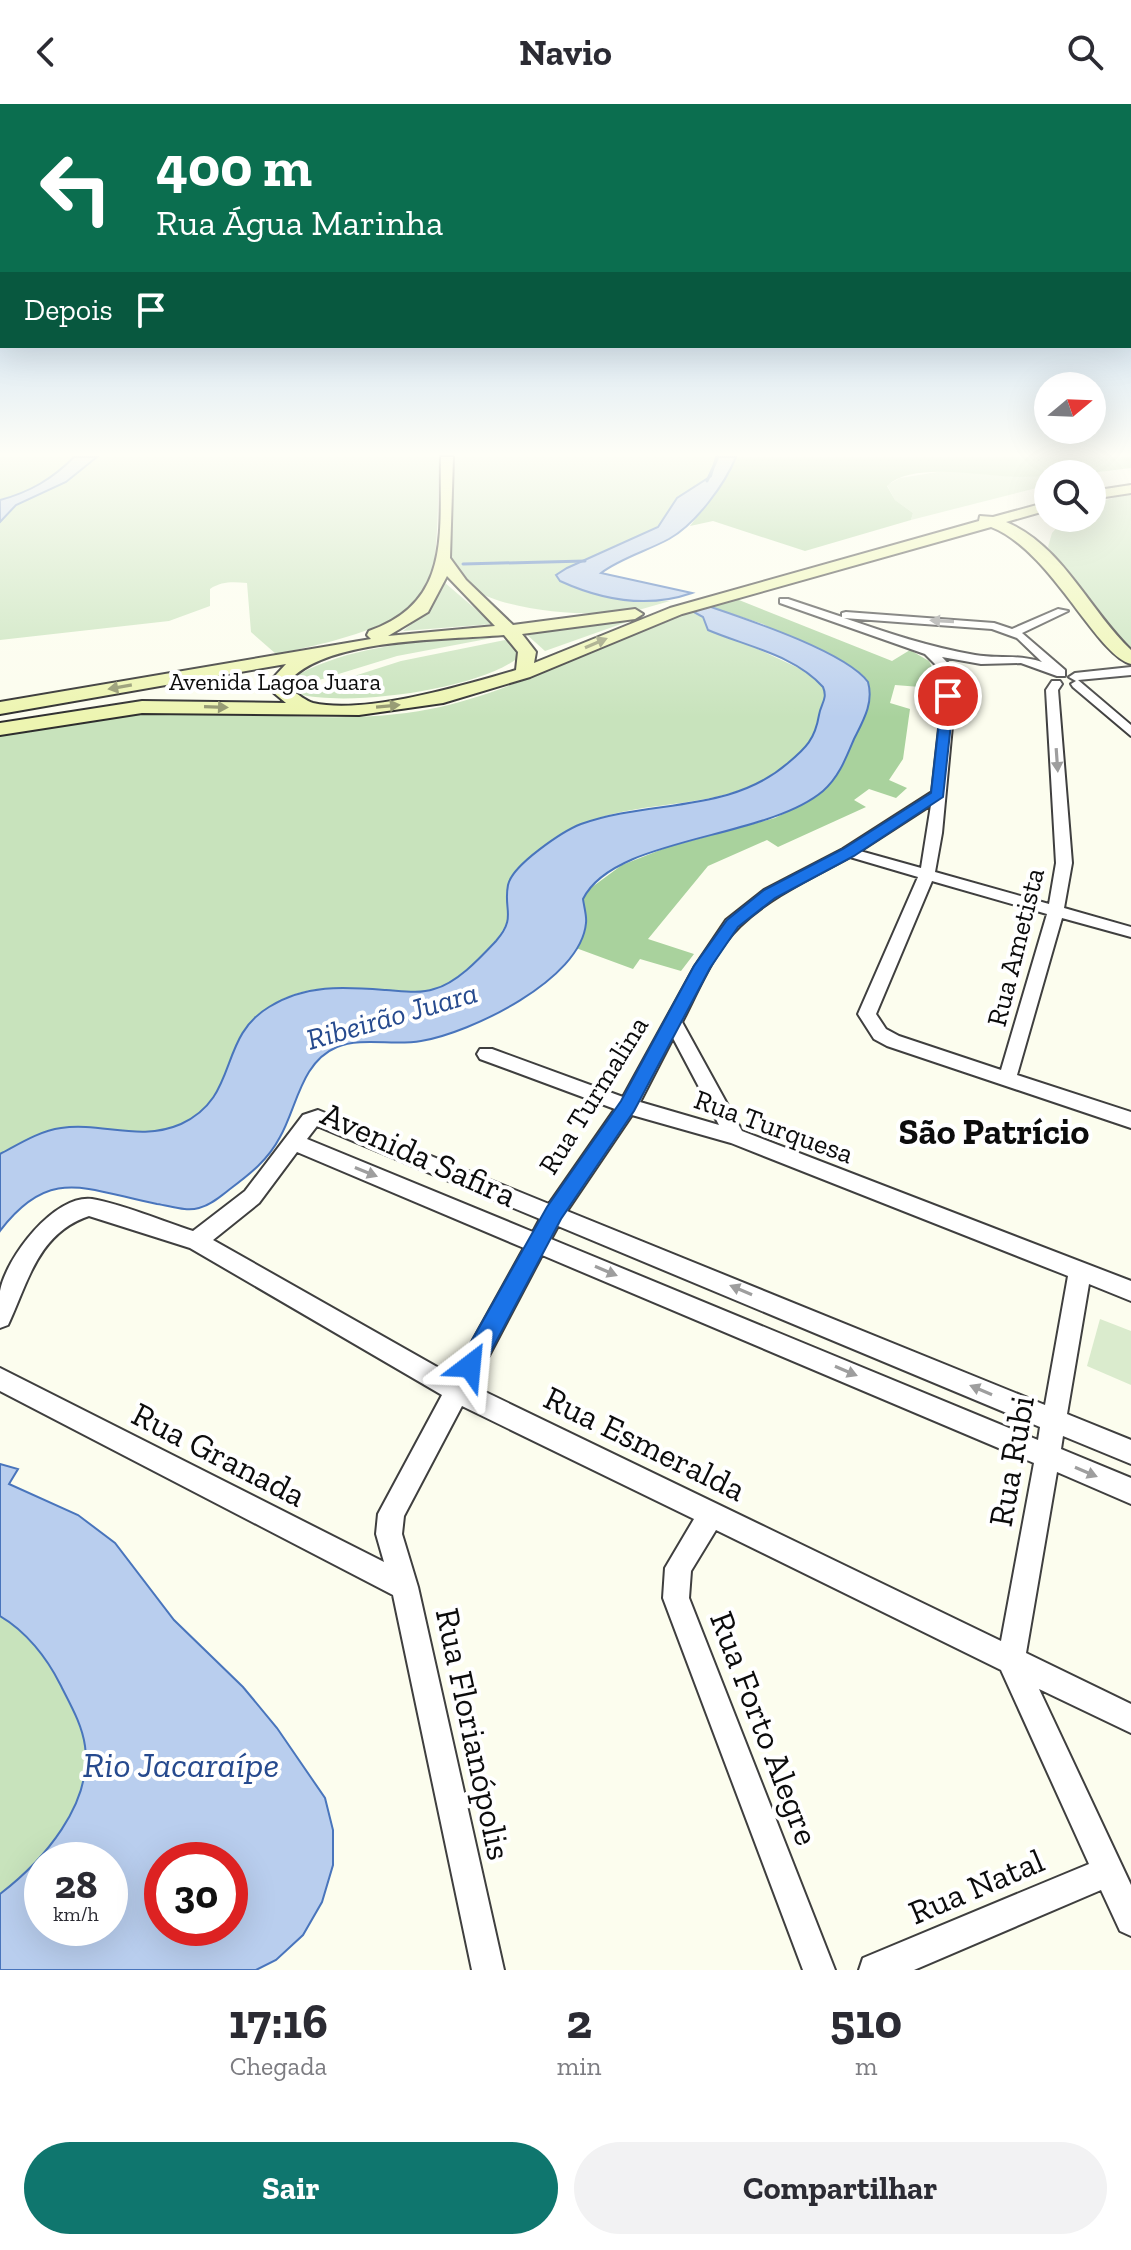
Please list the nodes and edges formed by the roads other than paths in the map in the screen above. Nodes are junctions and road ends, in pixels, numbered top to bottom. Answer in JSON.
{"nodes":[{"id":1,"x":443,"y":544,"type":"edge"},
{"id":2,"x":855,"y":544,"type":"edge"},
{"id":3,"x":920,"y":544,"type":"edge"},
{"id":4,"x":940,"y":544,"type":"edge"},
{"id":5,"x":1033,"y":544,"type":"edge"},
{"id":6,"x":1008,"y":545,"type":"dead end"},
{"id":7,"x":914,"y":546,"type":"junction"},
{"id":8,"x":1037,"y":546,"type":"joint"},
{"id":9,"x":442,"y":556,"type":"junction"},
{"id":10,"x":1049,"y":562,"type":"junction"},
{"id":11,"x":465,"y":592,"type":"junction"},
{"id":12,"x":718,"y":596,"type":"junction"},
{"id":13,"x":784,"y":601,"type":"dead end"},
{"id":14,"x":671,"y":609,"type":"junction"},
{"id":15,"x":1062,"y":611,"type":"dead end"},
{"id":16,"x":820,"y":614,"type":"junction"},
{"id":17,"x":869,"y":617,"type":"junction"},
{"id":18,"x":598,"y":620,"type":"junction"},
{"id":19,"x":857,"y":626,"type":"junction"},
{"id":20,"x":508,"y":630,"type":"junction"},
{"id":21,"x":1014,"y":632,"type":"junction"},
{"id":22,"x":456,"y":634,"type":"junction"},
{"id":23,"x":1034,"y":646,"type":"junction"},
{"id":24,"x":335,"y":650,"type":"junction"},
{"id":25,"x":929,"y":651,"type":"junction"},
{"id":26,"x":527,"y":652,"type":"junction"},
{"id":27,"x":1022,"y":659,"type":"junction"},
{"id":28,"x":1131,"y":659,"type":"edge"},
{"id":29,"x":981,"y":660,"type":"junction"},
{"id":30,"x":1131,"y":671,"type":"edge"},
{"id":31,"x":524,"y":673,"type":"junction"},
{"id":32,"x":951,"y":673,"type":"junction"},
{"id":33,"x":1058,"y":677,"type":"junction"},
{"id":34,"x":1076,"y":681,"type":"junction"},
{"id":35,"x":0,"y":708,"type":"edge"},
{"id":36,"x":311,"y":710,"type":"junction"},
{"id":37,"x":0,"y":729,"type":"edge"},
{"id":38,"x":1131,"y":732,"type":"edge"},
{"id":39,"x":938,"y":794,"type":"junction"},
{"id":40,"x":848,"y":852,"type":"junction"},
{"id":41,"x":927,"y":875,"type":"junction"},
{"id":42,"x":1056,"y":911,"type":"junction"},
{"id":43,"x":1131,"y":932,"type":"edge"},
{"id":44,"x":674,"y":1023,"type":"junction"},
{"id":45,"x":486,"y":1054,"type":"dead end"},
{"id":46,"x":1007,"y":1079,"type":"junction"},
{"id":47,"x":628,"y":1106,"type":"junction"},
{"id":48,"x":1131,"y":1120,"type":"edge"},
{"id":49,"x":735,"y":1137,"type":"junction"},
{"id":50,"x":294,"y":1142,"type":"junction"},
{"id":51,"x":554,"y":1213,"type":"junction"},
{"id":52,"x":196,"y":1241,"type":"junction"},
{"id":53,"x":537,"y":1243,"type":"junction"},
{"id":54,"x":1080,"y":1272,"type":"junction"},
{"id":55,"x":1131,"y":1291,"type":"edge"},
{"id":56,"x":0,"y":1318,"type":"edge"},
{"id":57,"x":1,"y":1380,"type":"edge"},
{"id":58,"x":457,"y":1391,"type":"junction"},
{"id":59,"x":1053,"y":1420,"type":"junction"},
{"id":60,"x":1131,"y":1452,"type":"edge"},
{"id":61,"x":1047,"y":1455,"type":"junction"},
{"id":62,"x":1131,"y":1491,"type":"edge"},
{"id":63,"x":391,"y":1514,"type":"joint"},
{"id":64,"x":711,"y":1515,"type":"junction"},
{"id":65,"x":405,"y":1587,"type":"junction"},
{"id":66,"x":1011,"y":1661,"type":"junction"},
{"id":67,"x":1131,"y":1719,"type":"edge"},
{"id":68,"x":1106,"y":1872,"type":"junction"},
{"id":69,"x":1131,"y":1920,"type":"edge"},
{"id":70,"x":488,"y":1970,"type":"edge"},
{"id":71,"x":819,"y":1970,"type":"edge"},
{"id":72,"x":875,"y":1970,"type":"edge"}],
"edges":[{"from":1,"to":9,"type":"main road"},
{"from":2,"to":12,"type":"main road","name":"Avenida Lagoa Juara"},
{"from":3,"to":7,"type":"main road","name":"Avenida Lagoa Juara"},
{"from":4,"to":7,"type":"main road"},
{"from":5,"to":8,"type":"main road"},
{"from":6,"to":10,"type":"main road"},
{"from":7,"to":12,"type":"main road","name":"Avenida Lagoa Juara"},
{"from":8,"to":10,"type":"main road"},
{"from":9,"to":11,"type":"main road"},
{"from":9,"to":24,"type":"main road"},
{"from":10,"to":28,"type":"main road"},
{"from":11,"to":18,"type":"main road"},
{"from":11,"to":20,"type":"main road"},
{"from":12,"to":14,"type":"main road","name":"Avenida Lagoa Juara"},
{"from":13,"to":16,"type":"street"},
{"from":14,"to":18,"type":"main road","name":"Avenida Lagoa Juara"},
{"from":31,"to":14,"type":"main road","name":"Avenida Lagoa Juara","one_way":true},
{"from":15,"to":21,"type":"street"},
{"from":16,"to":17,"type":"street"},
{"from":16,"to":19,"type":"street"},
{"from":17,"to":19,"type":"street"},
{"from":21,"to":17,"type":"street","one_way":true},
{"from":18,"to":20,"type":"main road","name":"Avenida Lagoa Juara"},
{"from":19,"to":25,"type":"street"},
{"from":20,"to":22,"type":"main road","name":"Avenida Lagoa Juara"},
{"from":20,"to":26,"type":"main road"},
{"from":21,"to":23,"type":"street"},
{"from":22,"to":24,"type":"main road","name":"Avenida Lagoa Juara"},
{"from":22,"to":26,"type":"main road"},
{"from":23,"to":27,"type":"street"},
{"from":23,"to":33,"type":"street"},
{"from":24,"to":35,"type":"main road","name":"Avenida Lagoa Juara","one_way":true},
{"from":24,"to":36,"type":"main road"},
{"from":25,"to":29,"type":"street"},
{"from":25,"to":32,"type":"street"},
{"from":26,"to":31,"type":"main road"},
{"from":27,"to":29,"type":"street"},
{"from":27,"to":33,"type":"street"},
{"from":29,"to":32,"type":"street"},
{"from":30,"to":34,"type":"street"},
{"from":36,"to":31,"type":"main road","name":"Avenida Lagoa Juara","one_way":true},
{"from":32,"to":39,"type":"street"},
{"from":33,"to":34,"type":"street"},
{"from":33,"to":42,"type":"street","name":"Rua Ametista","one_way":true},
{"from":34,"to":38,"type":"street"},
{"from":37,"to":36,"type":"main road","name":"Avenida Lagoa Juara","one_way":true},
{"from":39,"to":40,"type":"street","name":"Rua Turmalina"},
{"from":39,"to":41,"type":"street"},
{"from":40,"to":41,"type":"street"},
{"from":40,"to":44,"type":"street","name":"Rua Turmalina"},
{"from":41,"to":42,"type":"street"},
{"from":41,"to":46,"type":"street"},
{"from":42,"to":43,"type":"street"},
{"from":42,"to":46,"type":"street","name":"Rua Ametista"},
{"from":44,"to":47,"type":"street","name":"Rua Turmalina"},
{"from":44,"to":49,"type":"street"},
{"from":45,"to":47,"type":"street","name":"Rua Turquesa"},
{"from":46,"to":48,"type":"street"},
{"from":47,"to":49,"type":"street","name":"Rua Turquesa"},
{"from":47,"to":51,"type":"street","name":"Rua Turmalina"},
{"from":49,"to":54,"type":"street","name":"Rua Turquesa"},
{"from":50,"to":51,"type":"street","name":"Avenida Safira"},
{"from":50,"to":52,"type":"street"},
{"from":50,"to":53,"type":"street","name":"Avenida Safira","one_way":true},
{"from":51,"to":53,"type":"street","name":"Rua Turmalina"},
{"from":59,"to":51,"type":"street","name":"Avenida Safira","one_way":true},
{"from":52,"to":56,"type":"street","name":"Rua Esmeralda"},
{"from":52,"to":58,"type":"street","name":"Rua Esmeralda"},
{"from":53,"to":58,"type":"street","name":"Rua Turmalina"},
{"from":53,"to":61,"type":"street","name":"Avenida Safira","one_way":true},
{"from":54,"to":55,"type":"street","name":"Rua Turquesa"},
{"from":54,"to":59,"type":"street","name":"Rua Rubi"},
{"from":57,"to":65,"type":"street","name":"Rua Granada"},
{"from":58,"to":63,"type":"street","name":"Rua Turmalina"},
{"from":58,"to":64,"type":"street","name":"Rua Esmeralda"},
{"from":59,"to":60,"type":"street","name":"Avenida Safira"},
{"from":59,"to":61,"type":"street","name":"Rua Rubi"},
{"from":61,"to":62,"type":"street","name":"Avenida Safira","one_way":true},
{"from":61,"to":66,"type":"street","name":"Rua Rubi"},
{"from":63,"to":65,"type":"street","name":"Rua Florianópolis"},
{"from":64,"to":66,"type":"street","name":"Rua Esmeralda"},
{"from":64,"to":71,"type":"street","name":"Rua Forto Alegre"},
{"from":65,"to":70,"type":"street","name":"Rua Florianópolis"},
{"from":66,"to":67,"type":"street","name":"Rua Esmeralda"},
{"from":66,"to":68,"type":"street"},
{"from":68,"to":69,"type":"street"},
{"from":68,"to":72,"type":"street","name":"Rua Natal"}]}
